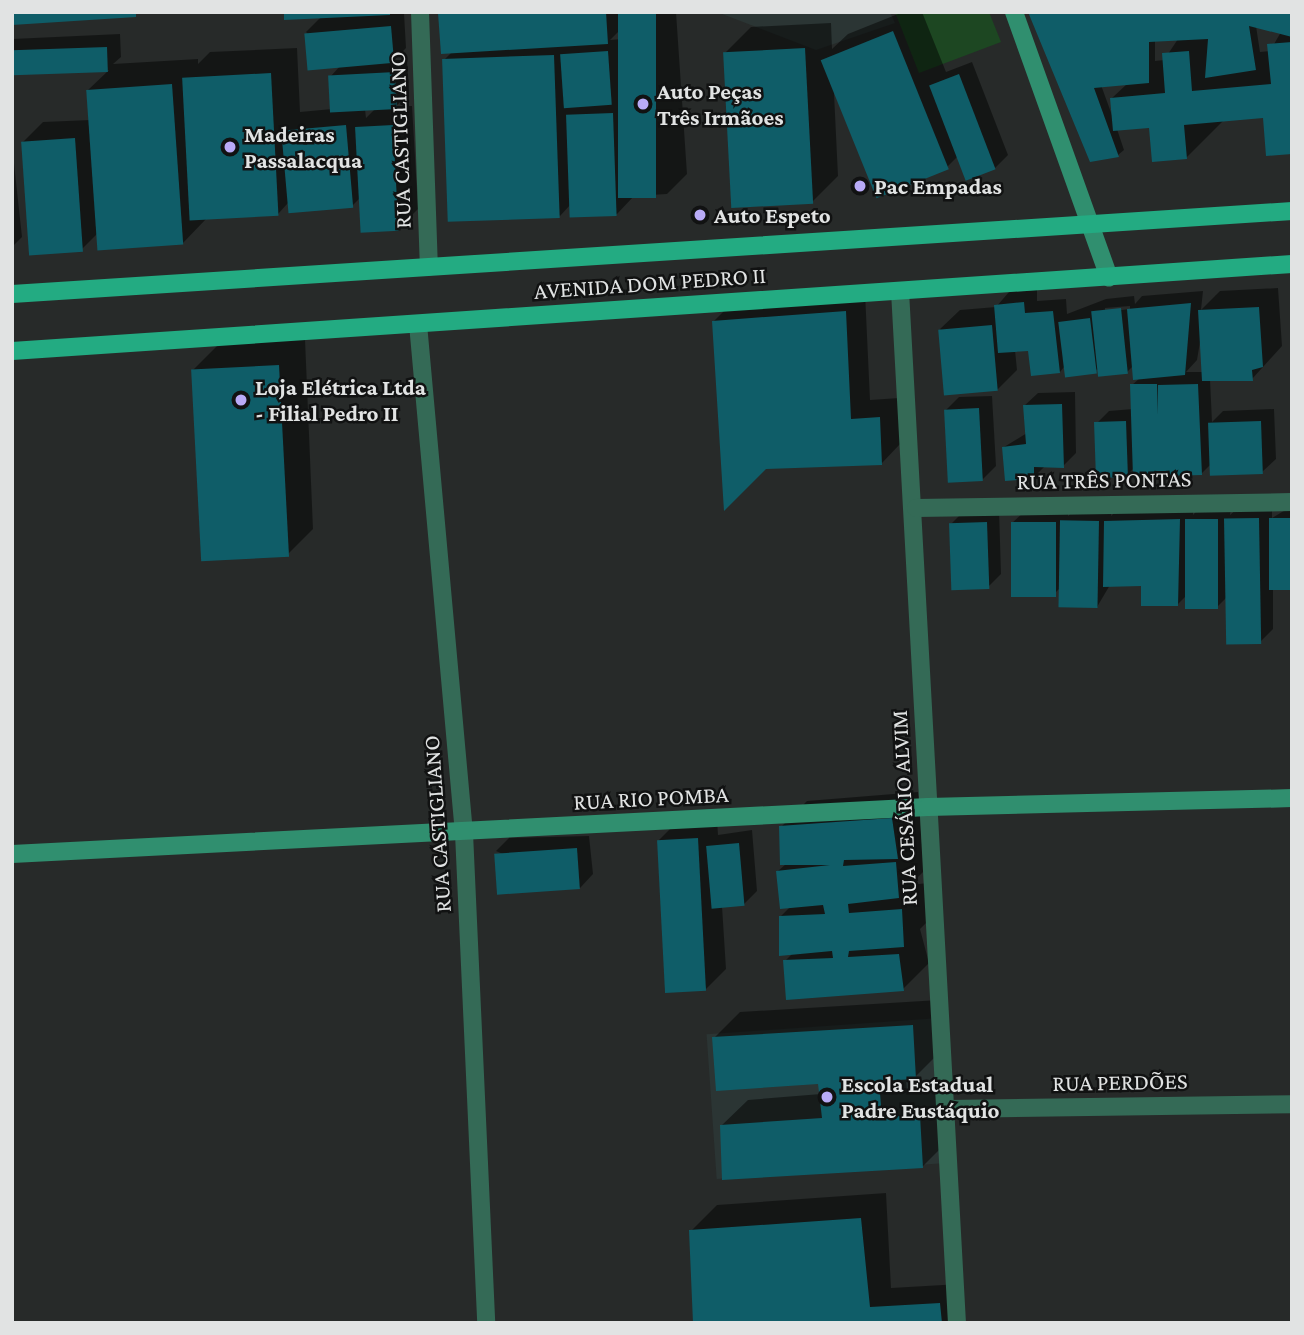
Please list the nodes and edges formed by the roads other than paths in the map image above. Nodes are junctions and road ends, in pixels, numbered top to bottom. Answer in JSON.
{"nodes":[{"id":1,"x":420,"y":12,"type":"edge"},
{"id":2,"x":1014,"y":12,"type":"edge"},
{"id":3,"x":1292,"y":211,"type":"edge"},
{"id":4,"x":1093,"y":223,"type":"junction"},
{"id":5,"x":1292,"y":264,"type":"edge"},
{"id":6,"x":429,"y":267,"type":"junction"},
{"id":7,"x":1109,"y":277,"type":"junction"},
{"id":8,"x":900,"y":291,"type":"junction"},
{"id":9,"x":12,"y":294,"type":"edge"},
{"id":10,"x":418,"y":324,"type":"junction"},
{"id":11,"x":12,"y":351,"type":"edge"},
{"id":12,"x":1292,"y":502,"type":"edge"},
{"id":13,"x":916,"y":508,"type":"junction"},
{"id":14,"x":1292,"y":798,"type":"edge"},
{"id":15,"x":928,"y":807,"type":"junction"},
{"id":16,"x":464,"y":833,"type":"junction"},
{"id":17,"x":12,"y":854,"type":"edge"},
{"id":18,"x":1292,"y":1104,"type":"edge"},
{"id":19,"x":948,"y":1109,"type":"junction"},
{"id":20,"x":486,"y":1323,"type":"edge"},
{"id":21,"x":957,"y":1323,"type":"edge"}],
"edges":[{"from":1,"to":6,"type":"street","name":"RUA CASTIGLIANO"},
{"from":2,"to":4,"type":"main road"},
{"from":3,"to":4,"type":"main road","name":"AVENIDA DOM PEDRO II"},
{"from":4,"to":6,"type":"main road","name":"AVENIDA DOM PEDRO II"},
{"from":4,"to":7,"type":"main road"},
{"from":5,"to":7,"type":"main road","name":"AVENIDA DOM PEDRO II"},
{"from":6,"to":9,"type":"main road","name":"AVENIDA DOM PEDRO II"},
{"from":7,"to":8,"type":"main road","name":"AVENIDA DOM PEDRO II"},
{"from":8,"to":10,"type":"main road","name":"AVENIDA DOM PEDRO II"},
{"from":8,"to":13,"type":"street","name":"RUA CESÁRIO ALVIM"},
{"from":10,"to":11,"type":"main road","name":"AVENIDA DOM PEDRO II"},
{"from":10,"to":16,"type":"street","name":"RUA CASTIGLIANO"},
{"from":12,"to":13,"type":"street","name":"RUA TRÊS PONTAS"},
{"from":13,"to":15,"type":"street","name":"RUA CESÁRIO ALVIM"},
{"from":14,"to":15,"type":"main road","name":"RUA RIO POMBA"},
{"from":15,"to":16,"type":"main road","name":"RUA RIO POMBA"},
{"from":15,"to":19,"type":"street","name":"RUA CESÁRIO ALVIM"},
{"from":16,"to":17,"type":"main road","name":"RUA RIO POMBA"},
{"from":16,"to":20,"type":"street","name":"RUA CASTIGLIANO"},
{"from":18,"to":19,"type":"street","name":"RUA PERDÕES"},
{"from":19,"to":21,"type":"street","name":"RUA CESÁRIO ALVIM"}]}
